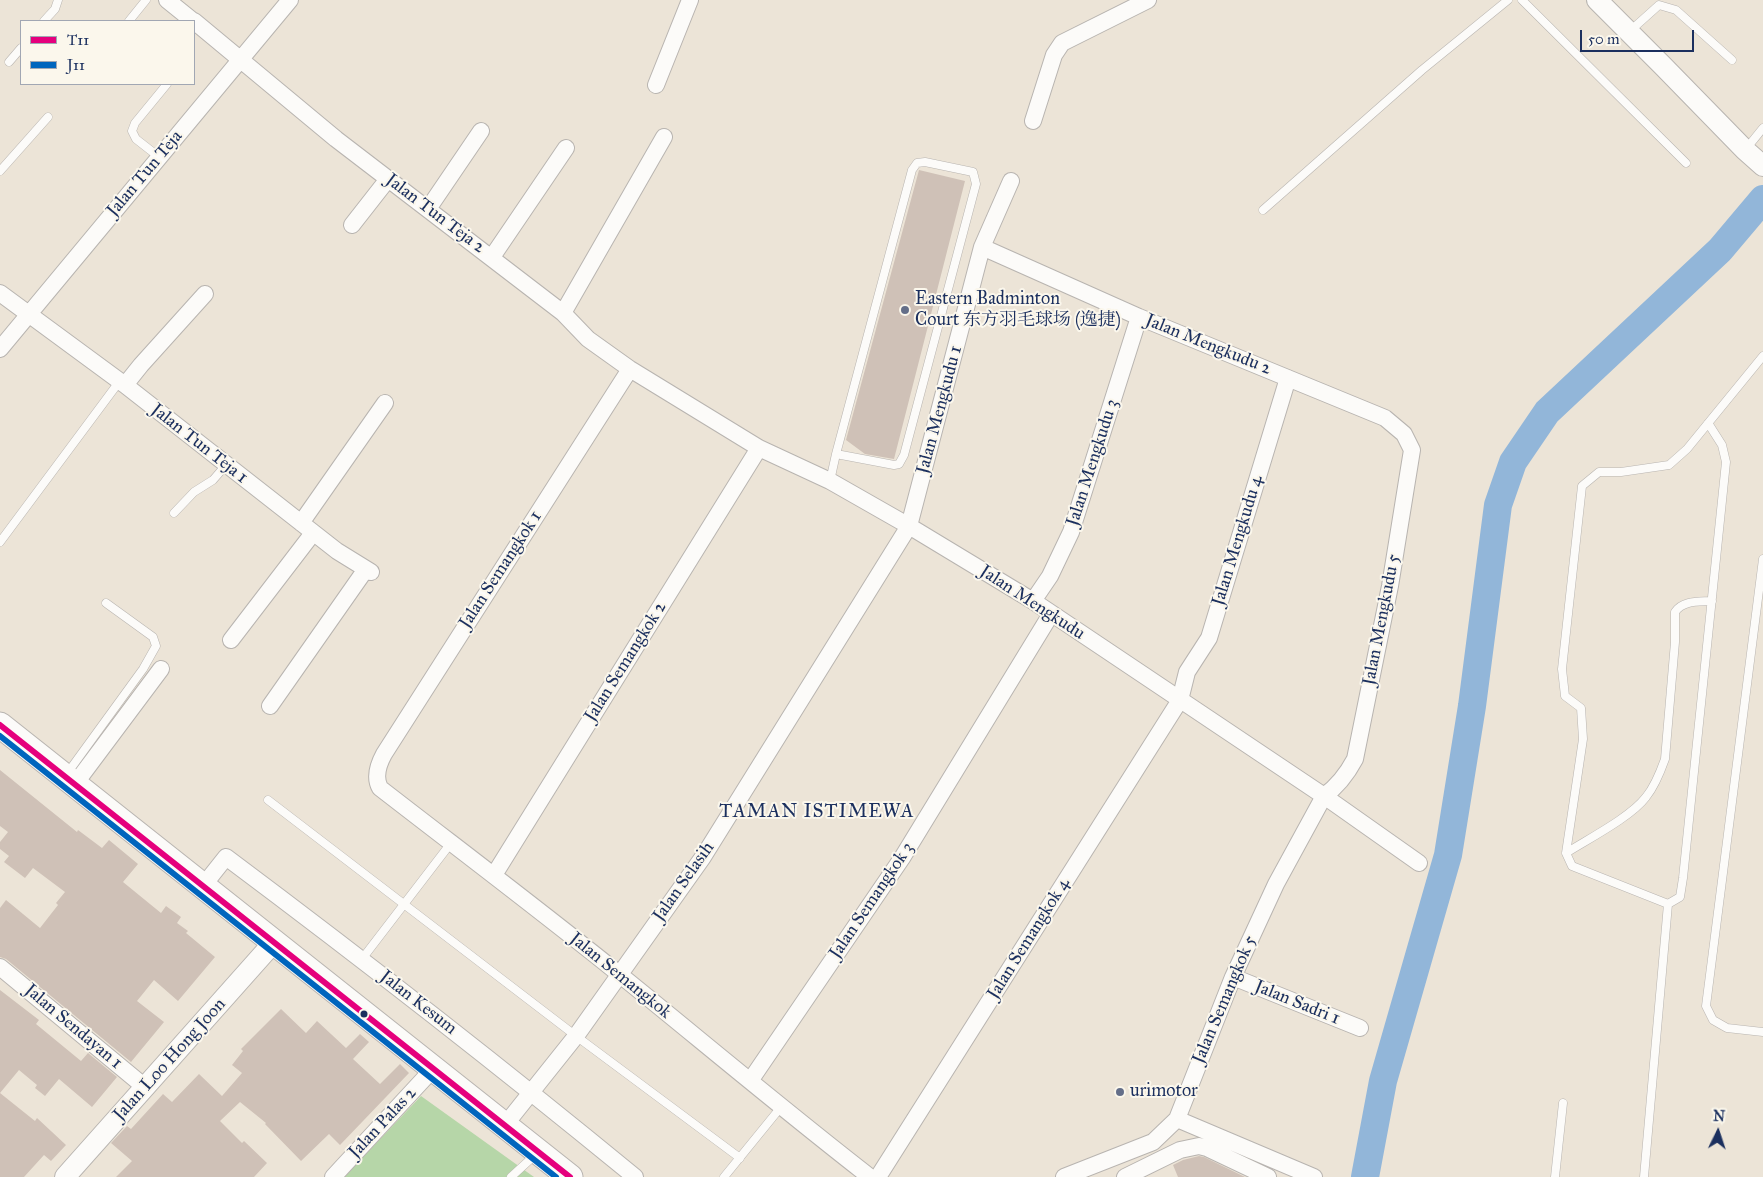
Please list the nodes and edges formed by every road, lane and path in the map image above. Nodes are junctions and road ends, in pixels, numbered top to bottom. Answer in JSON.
{"nodes":[{"id":1,"x":58,"y":0,"type":"edge"},
{"id":2,"x":146,"y":0,"type":"edge"},
{"id":3,"x":167,"y":0,"type":"edge"},
{"id":4,"x":290,"y":0,"type":"edge"},
{"id":5,"x":690,"y":0,"type":"edge"},
{"id":6,"x":1148,"y":0,"type":"edge"},
{"id":7,"x":1508,"y":0,"type":"edge"},
{"id":8,"x":1522,"y":0,"type":"edge"},
{"id":9,"x":1597,"y":0,"type":"edge"},
{"id":10,"x":45,"y":20,"type":"edge"},
{"id":11,"x":130,"y":20,"type":"edge"},
{"id":12,"x":193,"y":20,"type":"edge"},
{"id":13,"x":195,"y":22,"type":"edge"},
{"id":14,"x":1628,"y":32,"type":"junction"},
{"id":15,"x":20,"y":49,"type":"edge"},
{"id":16,"x":240,"y":59,"type":"junction"},
{"id":17,"x":1732,"y":60,"type":"dead end"},
{"id":18,"x":9,"y":62,"type":"dead end"},
{"id":19,"x":166,"y":85,"type":"edge"},
{"id":20,"x":656,"y":85,"type":"dead end"},
{"id":21,"x":48,"y":117,"type":"dead end"},
{"id":22,"x":1033,"y":121,"type":"dead end"},
{"id":23,"x":1763,"y":128,"type":"edge"},
{"id":24,"x":481,"y":132,"type":"dead end"},
{"id":25,"x":664,"y":137,"type":"dead end"},
{"id":26,"x":566,"y":148,"type":"dead end"},
{"id":27,"x":1745,"y":150,"type":"junction"},
{"id":28,"x":159,"y":157,"type":"junction"},
{"id":29,"x":1686,"y":163,"type":"dead end"},
{"id":30,"x":1763,"y":166,"type":"edge"},
{"id":31,"x":0,"y":171,"type":"edge"},
{"id":32,"x":388,"y":179,"type":"junction"},
{"id":33,"x":1011,"y":181,"type":"dead end"},
{"id":34,"x":428,"y":209,"type":"junction"},
{"id":35,"x":1263,"y":210,"type":"dead end"},
{"id":36,"x":352,"y":225,"type":"dead end"},
{"id":37,"x":982,"y":247,"type":"junction"},
{"id":38,"x":492,"y":257,"type":"junction"},
{"id":39,"x":0,"y":293,"type":"edge"},
{"id":40,"x":205,"y":294,"type":"dead end"},
{"id":41,"x":563,"y":313,"type":"junction"},
{"id":42,"x":28,"y":315,"type":"junction"},
{"id":43,"x":1139,"y":317,"type":"junction"},
{"id":44,"x":0,"y":349,"type":"edge"},
{"id":45,"x":1763,"y":356,"type":"edge"},
{"id":46,"x":630,"y":369,"type":"junction"},
{"id":47,"x":1288,"y":378,"type":"junction"},
{"id":48,"x":122,"y":384,"type":"junction"},
{"id":49,"x":385,"y":403,"type":"dead end"},
{"id":50,"x":1708,"y":423,"type":"junction"},
{"id":51,"x":1404,"y":434,"type":"joint"},
{"id":52,"x":758,"y":448,"type":"junction"},
{"id":53,"x":836,"y":454,"type":"junction"},
{"id":54,"x":226,"y":465,"type":"junction"},
{"id":55,"x":830,"y":481,"type":"junction"},
{"id":56,"x":174,"y":513,"type":"dead end"},
{"id":57,"x":909,"y":526,"type":"junction"},
{"id":58,"x":307,"y":528,"type":"junction"},
{"id":59,"x":0,"y":542,"type":"edge"},
{"id":60,"x":1763,"y":559,"type":"edge"},
{"id":61,"x":1712,"y":601,"type":"junction"},
{"id":62,"x":1033,"y":602,"type":"junction"},
{"id":63,"x":106,"y":603,"type":"dead end"},
{"id":64,"x":1051,"y":614,"type":"junction"},
{"id":65,"x":231,"y":640,"type":"dead end"},
{"id":66,"x":161,"y":669,"type":"dead end"},
{"id":67,"x":1180,"y":700,"type":"junction"},
{"id":68,"x":270,"y":706,"type":"dead end"},
{"id":69,"x":0,"y":725,"type":"edge"},
{"id":70,"x":377,"y":773,"type":"joint"},
{"id":71,"x":70,"y":780,"type":"junction"},
{"id":72,"x":1324,"y":796,"type":"junction"},
{"id":73,"x":268,"y":800,"type":"dead end"},
{"id":74,"x":451,"y":843,"type":"junction"},
{"id":75,"x":1566,"y":853,"type":"junction"},
{"id":76,"x":1419,"y":863,"type":"dead end"},
{"id":77,"x":494,"y":875,"type":"junction"},
{"id":78,"x":203,"y":886,"type":"junction"},
{"id":79,"x":403,"y":904,"type":"junction"},
{"id":80,"x":1668,"y":904,"type":"junction"},
{"id":81,"x":274,"y":942,"type":"junction"},
{"id":82,"x":362,"y":959,"type":"junction"},
{"id":83,"x":0,"y":967,"type":"edge"},
{"id":84,"x":619,"y":974,"type":"junction"},
{"id":85,"x":1233,"y":977,"type":"junction"},
{"id":86,"x":1360,"y":1028,"type":"dead end"},
{"id":87,"x":1763,"y":1032,"type":"edge"},
{"id":88,"x":576,"y":1036,"type":"junction"},
{"id":89,"x":433,"y":1068,"type":"junction"},
{"id":90,"x":750,"y":1081,"type":"junction"},
{"id":91,"x":146,"y":1088,"type":"junction"},
{"id":92,"x":532,"y":1092,"type":"junction"},
{"id":93,"x":1563,"y":1103,"type":"dead end"},
{"id":94,"x":781,"y":1107,"type":"junction"},
{"id":95,"x":1177,"y":1119,"type":"junction"},
{"id":96,"x":505,"y":1125,"type":"junction"},
{"id":97,"x":538,"y":1152,"type":"junction"},
{"id":98,"x":740,"y":1158,"type":"junction"},
{"id":99,"x":65,"y":1177,"type":"edge"},
{"id":100,"x":333,"y":1177,"type":"edge"},
{"id":101,"x":511,"y":1177,"type":"edge"},
{"id":102,"x":570,"y":1177,"type":"edge"},
{"id":103,"x":635,"y":1177,"type":"edge"},
{"id":104,"x":724,"y":1177,"type":"edge"},
{"id":105,"x":870,"y":1177,"type":"edge"},
{"id":106,"x":878,"y":1177,"type":"edge"},
{"id":107,"x":1064,"y":1177,"type":"edge"},
{"id":108,"x":1125,"y":1177,"type":"edge"},
{"id":109,"x":1268,"y":1177,"type":"edge"},
{"id":110,"x":1314,"y":1177,"type":"edge"},
{"id":111,"x":1555,"y":1177,"type":"edge"},
{"id":112,"x":1644,"y":1177,"type":"edge"}],
"edges":[{"from":1,"to":10,"type":"lane"},
{"from":2,"to":11,"type":"lane"},
{"from":3,"to":12,"type":"street","name":"Jalan Tun Teja 2"},
{"from":4,"to":16,"type":"street","name":"Jalan Tun Teja"},
{"from":5,"to":20,"type":"street"},
{"from":6,"to":22,"type":"street"},
{"from":7,"to":35,"type":"lane"},
{"from":8,"to":29,"type":"lane"},
{"from":9,"to":14,"type":"street"},
{"from":13,"to":16,"type":"street","name":"Jalan Tun Teja 2"},
{"from":14,"to":17,"type":"lane"},
{"from":14,"to":27,"type":"street"},
{"from":15,"to":18,"type":"lane"},
{"from":16,"to":28,"type":"street","name":"Jalan Tun Teja"},
{"from":16,"to":32,"type":"street","name":"Jalan Tun Teja 2"},
{"from":19,"to":28,"type":"lane"},
{"from":21,"to":31,"type":"lane"},
{"from":23,"to":27,"type":"lane"},
{"from":24,"to":34,"type":"street"},
{"from":25,"to":41,"type":"street"},
{"from":26,"to":38,"type":"street"},
{"from":27,"to":30,"type":"street"},
{"from":28,"to":42,"type":"street","name":"Jalan Tun Teja"},
{"from":32,"to":34,"type":"street","name":"Jalan Tun Teja 2"},
{"from":32,"to":36,"type":"street"},
{"from":33,"to":37,"type":"street","name":"Jalan Mengkudu 1"},
{"from":34,"to":38,"type":"street","name":"Jalan Tun Teja 2"},
{"from":37,"to":43,"type":"street","name":"Jalan Mengkudu 2"},
{"from":37,"to":57,"type":"street","name":"Jalan Mengkudu 1"},
{"from":38,"to":41,"type":"street","name":"Jalan Tun Teja 2"},
{"from":39,"to":42,"type":"street","name":"Jalan Tun Teja 1"},
{"from":40,"to":48,"type":"street"},
{"from":41,"to":46,"type":"street","name":"Jalan Tun Teja 2"},
{"from":42,"to":44,"type":"street","name":"Jalan Tun Teja"},
{"from":42,"to":48,"type":"street","name":"Jalan Tun Teja 1"},
{"from":43,"to":47,"type":"street","name":"Jalan Mengkudu 2"},
{"from":43,"to":62,"type":"street","name":"Jalan Mengkudu 3"},
{"from":45,"to":50,"type":"lane"},
{"from":46,"to":52,"type":"street","name":"Jalan Mengkudu"},
{"from":46,"to":70,"type":"street","name":"Jalan Semangkok 1"},
{"from":47,"to":51,"type":"street","name":"Jalan Mengkudu 2"},
{"from":47,"to":67,"type":"street","name":"Jalan Mengkudu 4"},
{"from":48,"to":54,"type":"street","name":"Jalan Tun Teja 1"},
{"from":48,"to":59,"type":"lane"},
{"from":49,"to":58,"type":"street"},
{"from":50,"to":61,"type":"lane"},
{"from":50,"to":75,"type":"lane"},
{"from":51,"to":72,"type":"street","name":"Jalan Mengkudu 5"},
{"from":52,"to":55,"type":"street","name":"Jalan Mengkudu"},
{"from":52,"to":77,"type":"street","name":"Jalan Semangkok 2"},
{"from":53,"to":53,"type":"lane"},
{"from":53,"to":55,"type":"lane"},
{"from":54,"to":56,"type":"lane"},
{"from":54,"to":58,"type":"street","name":"Jalan Tun Teja 1"},
{"from":55,"to":57,"type":"street","name":"Jalan Mengkudu"},
{"from":57,"to":62,"type":"street","name":"Jalan Mengkudu"},
{"from":57,"to":84,"type":"street","name":"Jalan Selasih"},
{"from":58,"to":65,"type":"street"},
{"from":58,"to":68,"type":"street","name":"Jalan Tun Teja 1"},
{"from":60,"to":87,"type":"lane"},
{"from":61,"to":75,"type":"lane"},
{"from":61,"to":80,"type":"lane"},
{"from":62,"to":64,"type":"street","name":"Jalan Mengkudu"},
{"from":63,"to":71,"type":"lane"},
{"from":64,"to":67,"type":"street","name":"Jalan Mengkudu"},
{"from":64,"to":90,"type":"street","name":"Jalan Semangkok 3"},
{"from":66,"to":71,"type":"street"},
{"from":67,"to":72,"type":"street","name":"Jalan Mengkudu"},
{"from":67,"to":106,"type":"street","name":"Jalan Semangkok 4"},
{"from":69,"to":71,"type":"main road"},
{"from":70,"to":74,"type":"street","name":"Jalan Semangkok"},
{"from":71,"to":78,"type":"main road"},
{"from":72,"to":76,"type":"street","name":"Jalan Mengkudu"},
{"from":72,"to":85,"type":"street","name":"Jalan Semangkok 5"},
{"from":73,"to":79,"type":"lane"},
{"from":74,"to":77,"type":"street","name":"Jalan Semangkok"},
{"from":74,"to":79,"type":"lane"},
{"from":75,"to":80,"type":"lane"},
{"from":77,"to":84,"type":"street","name":"Jalan Semangkok"},
{"from":78,"to":81,"type":"main road"},
{"from":78,"to":82,"type":"street","name":"Jalan Kesum"},
{"from":79,"to":82,"type":"lane"},
{"from":79,"to":88,"type":"lane"},
{"from":80,"to":112,"type":"lane"},
{"from":81,"to":89,"type":"main road"},
{"from":81,"to":91,"type":"street","name":"Jalan Loo Hong Joon"},
{"from":82,"to":92,"type":"street","name":"Jalan Kesum"},
{"from":83,"to":91,"type":"street","name":"Jalan Sendayan 1"},
{"from":84,"to":88,"type":"street","name":"Jalan Selasih"},
{"from":84,"to":90,"type":"street","name":"Jalan Semangkok"},
{"from":85,"to":86,"type":"street","name":"Jalan Sadri 1"},
{"from":85,"to":95,"type":"street","name":"Jalan Semangkok 5"},
{"from":88,"to":92,"type":"street","name":"Jalan Selasih"},
{"from":88,"to":98,"type":"lane"},
{"from":89,"to":96,"type":"main road"},
{"from":89,"to":100,"type":"street","name":"Jalan Palas 2"},
{"from":90,"to":94,"type":"street","name":"Jalan Semangkok"},
{"from":91,"to":99,"type":"street","name":"Jalan Loo Hong Joon"},
{"from":92,"to":96,"type":"street","name":"Jalan Selasih"},
{"from":92,"to":103,"type":"street","name":"Jalan Kesum"},
{"from":93,"to":111,"type":"lane"},
{"from":94,"to":98,"type":"lane"},
{"from":94,"to":105,"type":"street","name":"Jalan Semangkok"},
{"from":95,"to":107,"type":"street","name":"Jalan Semangkok 5"},
{"from":95,"to":110,"type":"street"},
{"from":96,"to":97,"type":"main road"},
{"from":97,"to":101,"type":"lane"},
{"from":97,"to":102,"type":"main road"},
{"from":98,"to":104,"type":"lane"},
{"from":108,"to":109,"type":"street"}]}
